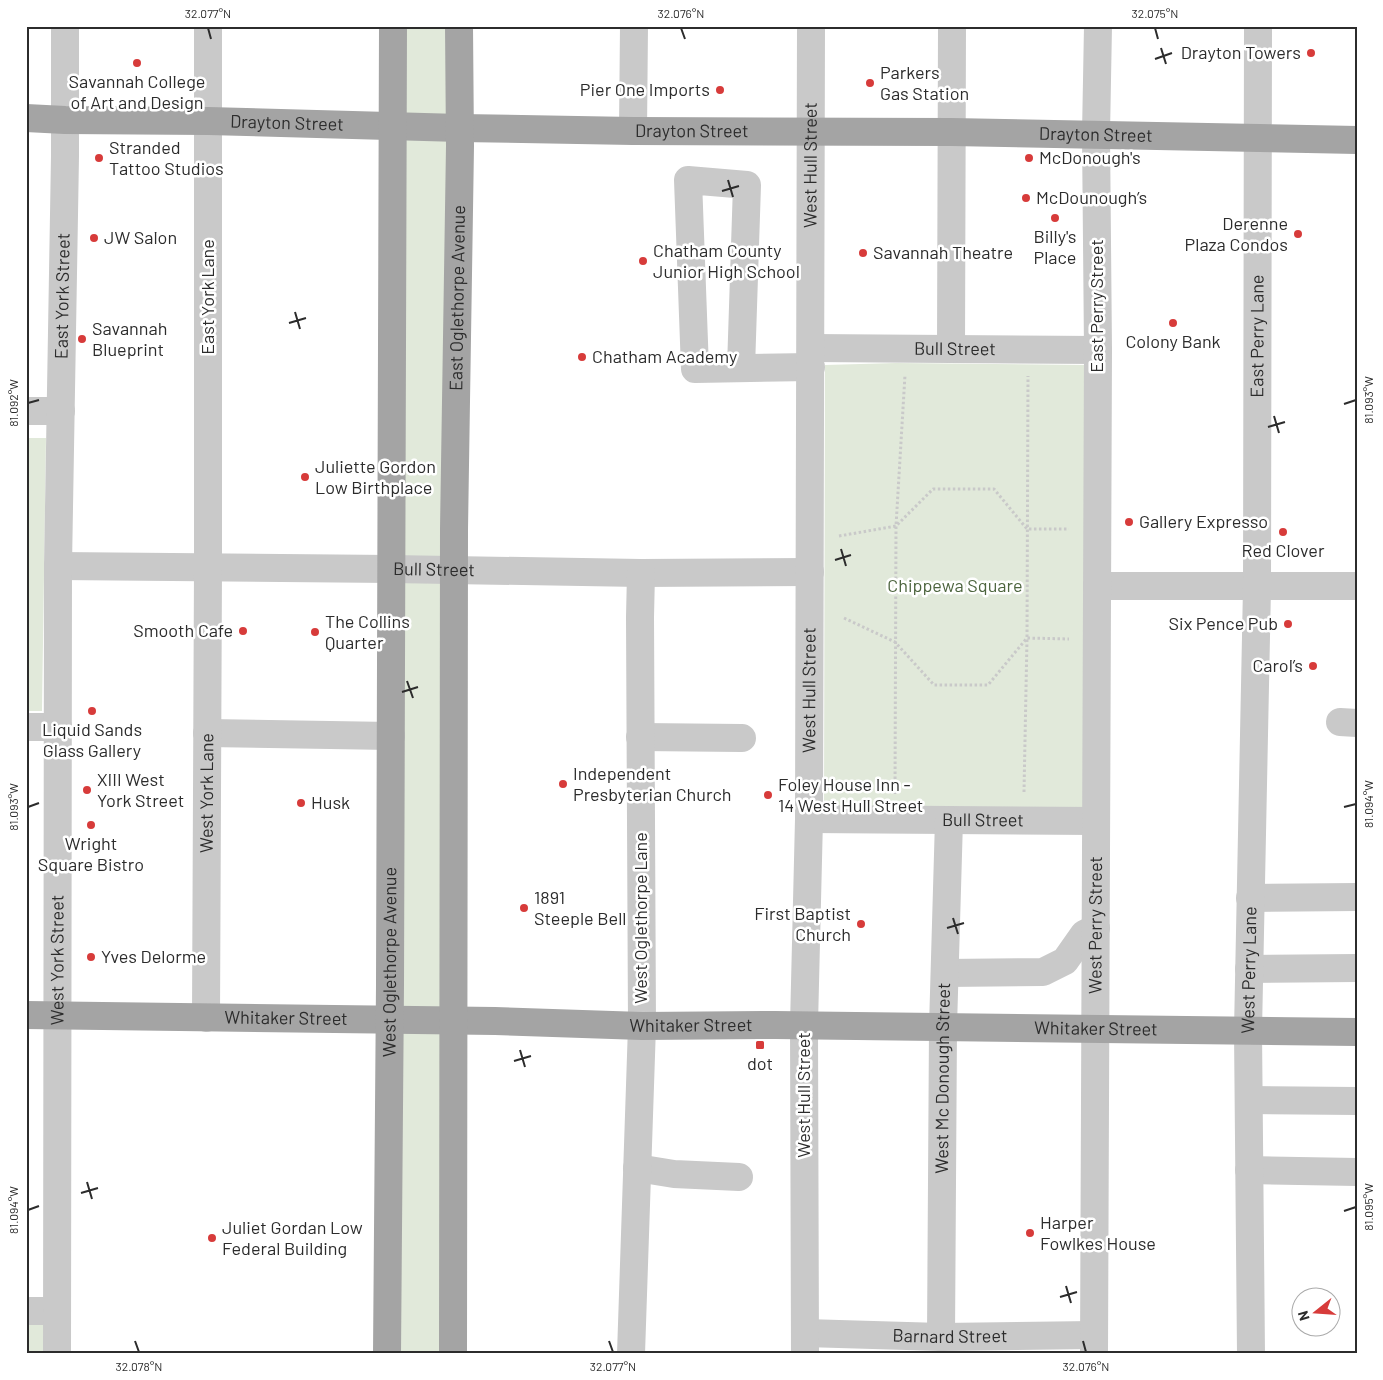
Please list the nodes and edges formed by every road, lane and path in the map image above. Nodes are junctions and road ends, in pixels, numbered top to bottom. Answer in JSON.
{"nodes":[{"id":1,"x":65,"y":26,"type":"edge"},
{"id":2,"x":208,"y":26,"type":"edge"},
{"id":3,"x":393,"y":26,"type":"edge"},
{"id":4,"x":459,"y":26,"type":"edge"},
{"id":5,"x":634,"y":26,"type":"edge"},
{"id":6,"x":811,"y":26,"type":"edge"},
{"id":7,"x":952,"y":26,"type":"edge"},
{"id":8,"x":1098,"y":26,"type":"edge"},
{"id":9,"x":1258,"y":26,"type":"edge"},
{"id":10,"x":26,"y":118,"type":"edge"},
{"id":11,"x":65,"y":120,"type":"junction"},
{"id":12,"x":208,"y":121,"type":"junction"},
{"id":13,"x":392,"y":127,"type":"junction"},
{"id":14,"x":460,"y":128,"type":"junction"},
{"id":15,"x":633,"y":131,"type":"junction"},
{"id":16,"x":810,"y":131,"type":"junction"},
{"id":17,"x":951,"y":132,"type":"junction"},
{"id":18,"x":1096,"y":134,"type":"junction"},
{"id":19,"x":1257,"y":138,"type":"junction"},
{"id":20,"x":1357,"y":140,"type":"edge"},
{"id":21,"x":951,"y":349,"type":"junction"},
{"id":22,"x":1098,"y":350,"type":"junction"},
{"id":23,"x":811,"y":358,"type":"junction"},
{"id":24,"x":741,"y":368,"type":"junction"},
{"id":25,"x":905,"y":371,"type":"dead end"},
{"id":26,"x":1028,"y":375,"type":"dead end"},
{"id":27,"x":26,"y":411,"type":"edge"},
{"id":28,"x":62,"y":411,"type":"junction"},
{"id":29,"x":896,"y":526,"type":"junction"},
{"id":30,"x":1027,"y":529,"type":"junction"},
{"id":31,"x":1076,"y":529,"type":"dead end"},
{"id":32,"x":840,"y":536,"type":"dead end"},
{"id":33,"x":58,"y":566,"type":"junction"},
{"id":34,"x":208,"y":567,"type":"junction"},
{"id":35,"x":392,"y":569,"type":"junction"},
{"id":36,"x":454,"y":569,"type":"junction"},
{"id":37,"x":810,"y":572,"type":"junction"},
{"id":38,"x":641,"y":573,"type":"junction"},
{"id":39,"x":1097,"y":586,"type":"junction"},
{"id":40,"x":1357,"y":586,"type":"edge"},
{"id":41,"x":1257,"y":587,"type":"junction"},
{"id":42,"x":844,"y":618,"type":"dead end"},
{"id":43,"x":1027,"y":638,"type":"junction"},
{"id":44,"x":1076,"y":639,"type":"dead end"},
{"id":45,"x":895,"y":642,"type":"junction"},
{"id":46,"x":26,"y":727,"type":"edge"},
{"id":47,"x":58,"y":727,"type":"junction"},
{"id":48,"x":207,"y":733,"type":"junction"},
{"id":49,"x":391,"y":736,"type":"junction"},
{"id":50,"x":640,"y":736,"type":"junction"},
{"id":51,"x":742,"y":738,"type":"dead end"},
{"id":52,"x":895,"y":797,"type":"dead end"},
{"id":53,"x":809,"y":819,"type":"junction"},
{"id":54,"x":949,"y":820,"type":"junction"},
{"id":55,"x":1024,"y":820,"type":"junction"},
{"id":56,"x":1096,"y":821,"type":"junction"},
{"id":57,"x":1357,"y":897,"type":"edge"},
{"id":58,"x":1250,"y":898,"type":"junction"},
{"id":59,"x":1096,"y":928,"type":"junction"},
{"id":60,"x":1357,"y":968,"type":"edge"},
{"id":61,"x":1249,"y":969,"type":"junction"},
{"id":62,"x":945,"y":973,"type":"junction"},
{"id":63,"x":26,"y":1015,"type":"edge"},
{"id":64,"x":58,"y":1015,"type":"junction"},
{"id":65,"x":206,"y":1018,"type":"junction"},
{"id":66,"x":390,"y":1020,"type":"junction"},
{"id":67,"x":453,"y":1021,"type":"junction"},
{"id":68,"x":804,"y":1025,"type":"junction"},
{"id":69,"x":642,"y":1026,"type":"junction"},
{"id":70,"x":943,"y":1027,"type":"junction"},
{"id":71,"x":1095,"y":1028,"type":"junction"},
{"id":72,"x":1248,"y":1031,"type":"junction"},
{"id":73,"x":1357,"y":1032,"type":"edge"},
{"id":74,"x":1249,"y":1100,"type":"junction"},
{"id":75,"x":1357,"y":1101,"type":"edge"},
{"id":76,"x":637,"y":1168,"type":"junction"},
{"id":77,"x":1249,"y":1170,"type":"junction"},
{"id":78,"x":1357,"y":1172,"type":"edge"},
{"id":79,"x":739,"y":1177,"type":"dead end"},
{"id":80,"x":26,"y":1311,"type":"edge"},
{"id":81,"x":57,"y":1311,"type":"junction"},
{"id":82,"x":941,"y":1337,"type":"junction"},
{"id":83,"x":805,"y":1344,"type":"edge"},
{"id":84,"x":1094,"y":1344,"type":"edge"},
{"id":85,"x":57,"y":1354,"type":"edge"},
{"id":86,"x":387,"y":1354,"type":"edge"},
{"id":87,"x":453,"y":1354,"type":"edge"},
{"id":88,"x":631,"y":1354,"type":"edge"},
{"id":89,"x":1252,"y":1354,"type":"edge"}],
"edges":[{"from":1,"to":11,"type":"street","name":"East York Street"},
{"from":2,"to":12,"type":"street","name":"East York Lane"},
{"from":3,"to":13,"type":"main road"},
{"from":4,"to":14,"type":"main road","name":"East Oglethorpe Avenue"},
{"from":5,"to":15,"type":"street"},
{"from":6,"to":16,"type":"street","name":"West Hull Street"},
{"from":7,"to":17,"type":"street"},
{"from":8,"to":18,"type":"street","name":"East Perry Street"},
{"from":9,"to":19,"type":"street","name":"East Perry Lane"},
{"from":10,"to":11,"type":"main road","name":"Drayton Street"},
{"from":11,"to":12,"type":"main road","name":"Drayton Street"},
{"from":11,"to":28,"type":"street","name":"East York Street"},
{"from":12,"to":13,"type":"main road","name":"Drayton Street"},
{"from":12,"to":34,"type":"street","name":"East York Lane"},
{"from":13,"to":14,"type":"main road","name":"Drayton Street"},
{"from":13,"to":35,"type":"main road"},
{"from":14,"to":15,"type":"main road","name":"Drayton Street"},
{"from":14,"to":36,"type":"main road","name":"East Oglethorpe Avenue"},
{"from":15,"to":16,"type":"main road","name":"Drayton Street"},
{"from":16,"to":17,"type":"main road","name":"Drayton Street"},
{"from":16,"to":23,"type":"street","name":"West Hull Street"},
{"from":17,"to":18,"type":"main road","name":"Drayton Street"},
{"from":17,"to":21,"type":"street"},
{"from":18,"to":19,"type":"main road","name":"Drayton Street"},
{"from":18,"to":22,"type":"street","name":"East Perry Street"},
{"from":19,"to":20,"type":"main road","name":"Drayton Street"},
{"from":19,"to":41,"type":"street","name":"East Perry Lane"},
{"from":21,"to":22,"type":"street","name":"Bull Street"},
{"from":21,"to":23,"type":"street","name":"Bull Street"},
{"from":22,"to":39,"type":"street","name":"East Perry Street"},
{"from":23,"to":24,"type":"street","name":"Bull Street"},
{"from":23,"to":37,"type":"street","name":"West Hull Street"},
{"from":24,"to":24,"type":"street","name":"Bull Street"},
{"from":25,"to":29,"type":"path"},
{"from":26,"to":30,"type":"path"},
{"from":27,"to":28,"type":"street"},
{"from":28,"to":33,"type":"street","name":"East York Street"},
{"from":29,"to":30,"type":"path"},
{"from":29,"to":32,"type":"path"},
{"from":29,"to":45,"type":"path"},
{"from":30,"to":31,"type":"path"},
{"from":30,"to":43,"type":"path"},
{"from":33,"to":34,"type":"street","name":"Bull Street"},
{"from":33,"to":47,"type":"street","name":"West York Street"},
{"from":34,"to":35,"type":"street","name":"Bull Street"},
{"from":34,"to":48,"type":"street","name":"West York Lane"},
{"from":35,"to":36,"type":"street","name":"Bull Street"},
{"from":35,"to":49,"type":"main road","name":"West Oglethorpe Avenue"},
{"from":36,"to":38,"type":"street","name":"Bull Street"},
{"from":36,"to":67,"type":"main road"},
{"from":37,"to":38,"type":"street","name":"Bull Street"},
{"from":37,"to":53,"type":"street","name":"West Hull Street"},
{"from":38,"to":50,"type":"street","name":"West Oglethorpe Lane"},
{"from":39,"to":41,"type":"street"},
{"from":39,"to":56,"type":"street","name":"West Perry Street"},
{"from":40,"to":41,"type":"street"},
{"from":41,"to":58,"type":"street","name":"West Perry Lane"},
{"from":42,"to":45,"type":"path"},
{"from":43,"to":44,"type":"path"},
{"from":43,"to":45,"type":"path"},
{"from":43,"to":55,"type":"path"},
{"from":45,"to":52,"type":"path"},
{"from":46,"to":47,"type":"street"},
{"from":47,"to":64,"type":"street","name":"West York Street"},
{"from":48,"to":49,"type":"street"},
{"from":48,"to":65,"type":"street","name":"West York Lane"},
{"from":49,"to":66,"type":"main road","name":"West Oglethorpe Avenue"},
{"from":50,"to":51,"type":"street"},
{"from":50,"to":69,"type":"street","name":"West Oglethorpe Lane"},
{"from":53,"to":54,"type":"street","name":"Bull Street"},
{"from":53,"to":68,"type":"street","name":"West Hull Street"},
{"from":54,"to":55,"type":"street","name":"Bull Street"},
{"from":54,"to":62,"type":"street","name":"West Mc Donough Street"},
{"from":55,"to":56,"type":"street","name":"Bull Street"},
{"from":56,"to":59,"type":"street","name":"West Perry Street"},
{"from":57,"to":58,"type":"street"},
{"from":58,"to":61,"type":"street","name":"West Perry Lane"},
{"from":59,"to":62,"type":"street"},
{"from":59,"to":71,"type":"street","name":"West Perry Street"},
{"from":60,"to":61,"type":"street"},
{"from":61,"to":72,"type":"street","name":"West Perry Lane"},
{"from":62,"to":70,"type":"street","name":"West Mc Donough Street"},
{"from":63,"to":64,"type":"main road","name":"Whitaker Street"},
{"from":64,"to":65,"type":"main road","name":"Whitaker Street"},
{"from":64,"to":81,"type":"street","name":"West York Street"},
{"from":65,"to":66,"type":"main road","name":"Whitaker Street"},
{"from":66,"to":67,"type":"main road","name":"Whitaker Street"},
{"from":66,"to":86,"type":"main road","name":"West Oglethorpe Avenue"},
{"from":67,"to":69,"type":"main road","name":"Whitaker Street"},
{"from":67,"to":87,"type":"main road"},
{"from":68,"to":69,"type":"main road","name":"Whitaker Street"},
{"from":68,"to":70,"type":"main road","name":"Whitaker Street"},
{"from":68,"to":83,"type":"street","name":"West Hull Street"},
{"from":69,"to":76,"type":"street","name":"West Oglethorpe Lane"},
{"from":70,"to":71,"type":"main road","name":"Whitaker Street"},
{"from":70,"to":82,"type":"street","name":"West Mc Donough Street"},
{"from":71,"to":72,"type":"main road","name":"Whitaker Street"},
{"from":71,"to":84,"type":"street","name":"West Perry Street"},
{"from":72,"to":73,"type":"main road","name":"Whitaker Street"},
{"from":72,"to":74,"type":"street","name":"West Perry Lane"},
{"from":74,"to":75,"type":"street"},
{"from":74,"to":77,"type":"street","name":"West Perry Lane"},
{"from":76,"to":79,"type":"street"},
{"from":76,"to":88,"type":"street","name":"West Oglethorpe Lane"},
{"from":77,"to":78,"type":"street"},
{"from":77,"to":89,"type":"street","name":"West Perry Lane"},
{"from":80,"to":81,"type":"street"},
{"from":81,"to":85,"type":"street","name":"West York Street"},
{"from":82,"to":83,"type":"street","name":"Barnard Street"},
{"from":82,"to":84,"type":"street","name":"Barnard Street"}]}
